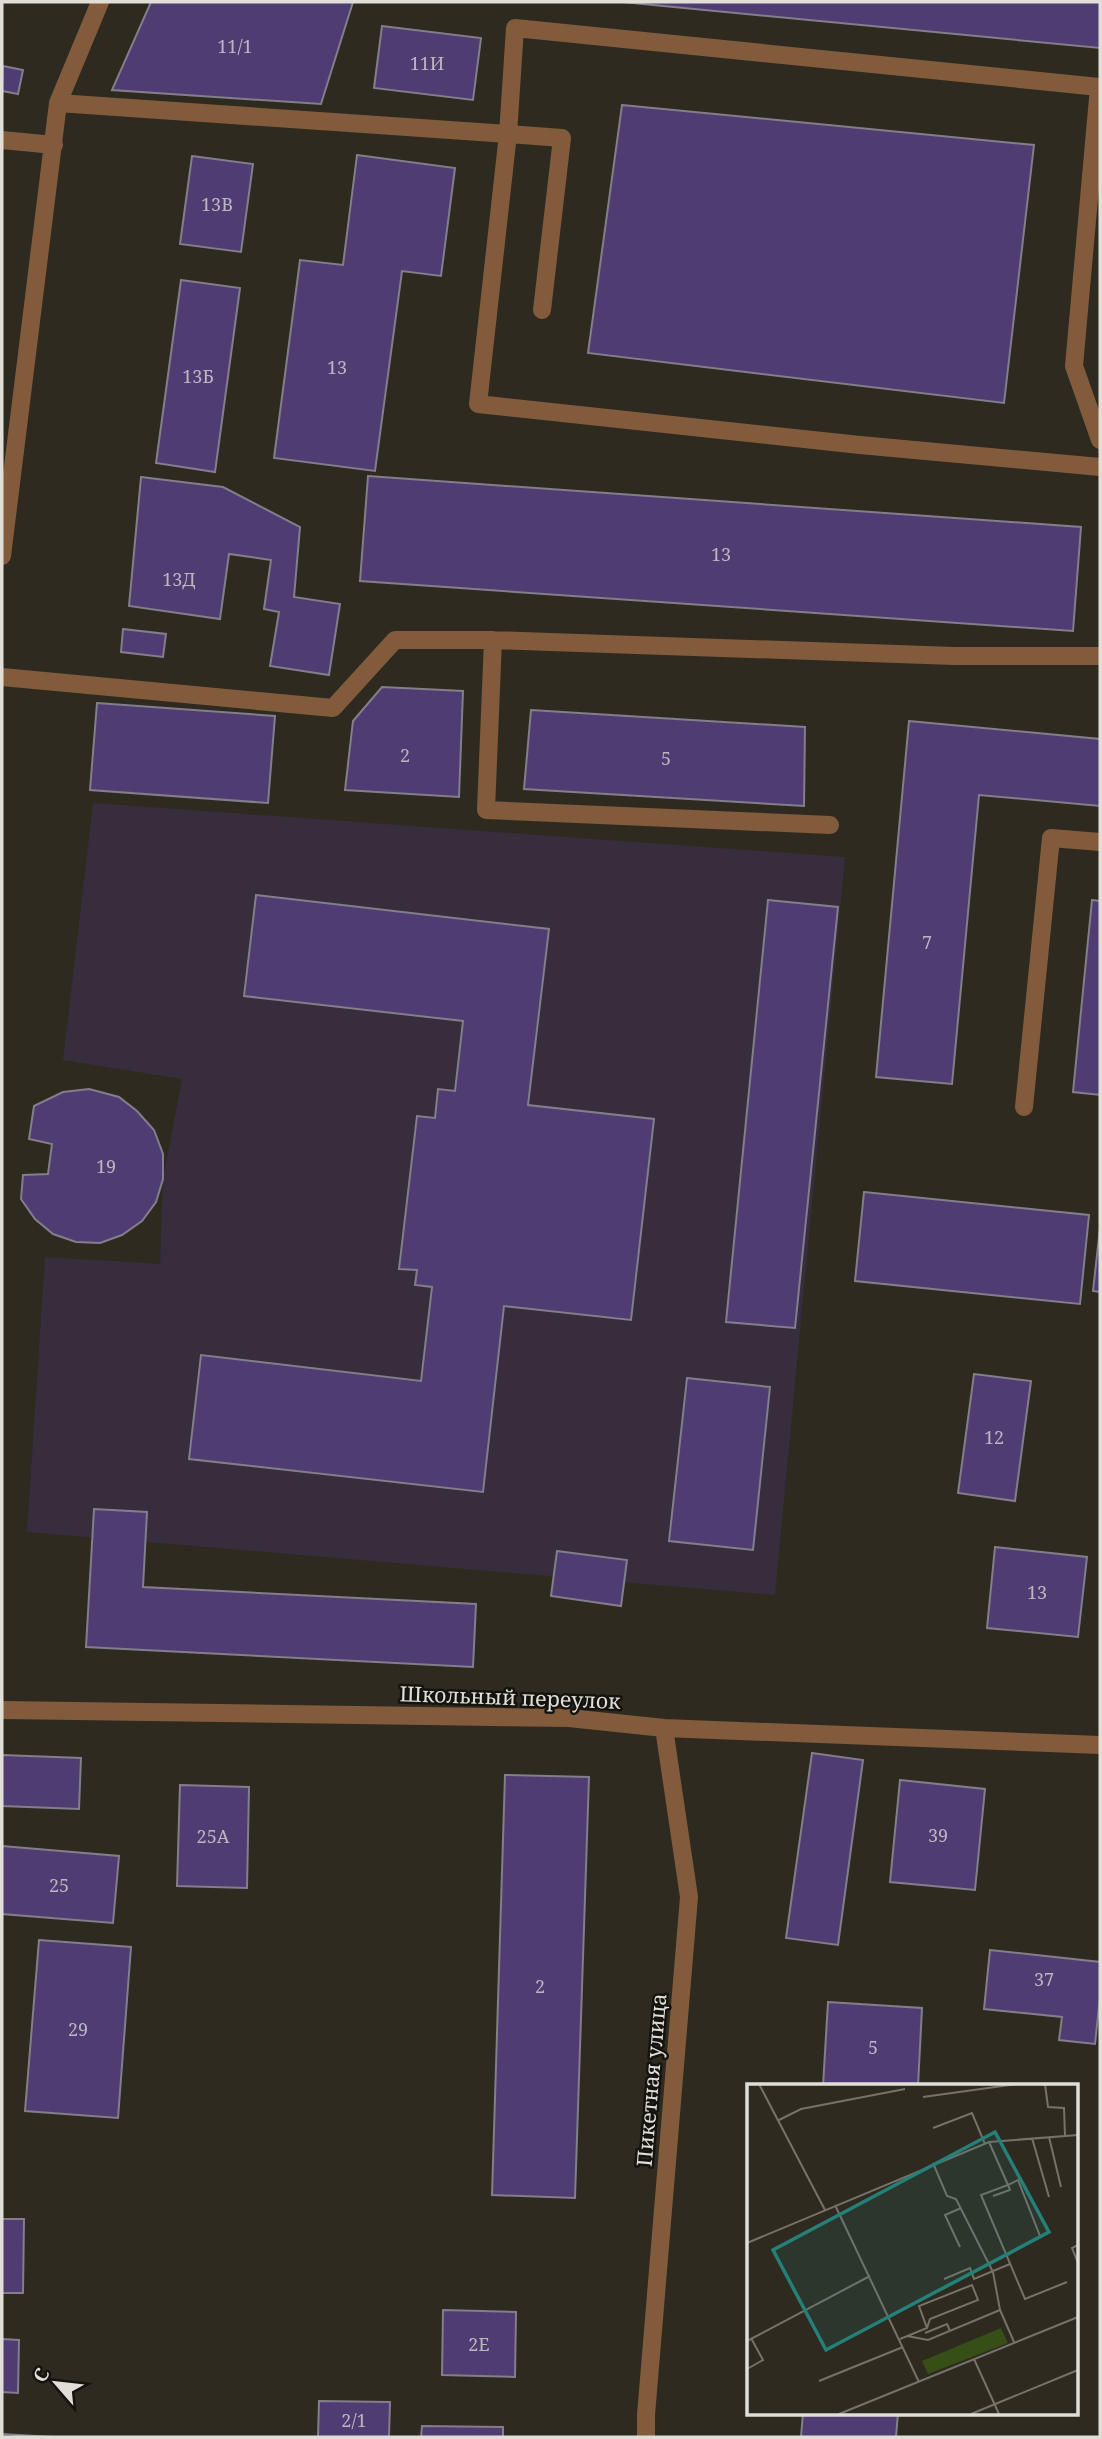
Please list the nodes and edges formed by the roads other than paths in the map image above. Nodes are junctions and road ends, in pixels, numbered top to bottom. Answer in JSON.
{"nodes":[{"id":1,"x":100,"y":2,"type":"edge"},
{"id":2,"x":58,"y":103,"type":"junction"},
{"id":3,"x":508,"y":134,"type":"junction"},
{"id":4,"x":2,"y":140,"type":"edge"},
{"id":5,"x":54,"y":145,"type":"junction"},
{"id":6,"x":542,"y":310,"type":"dead end"},
{"id":7,"x":1100,"y":440,"type":"edge"},
{"id":8,"x":1100,"y":467,"type":"edge"},
{"id":9,"x":2,"y":556,"type":"edge"},
{"id":10,"x":494,"y":640,"type":"junction"},
{"id":11,"x":1100,"y":656,"type":"edge"},
{"id":12,"x":2,"y":677,"type":"edge"},
{"id":13,"x":830,"y":825,"type":"dead end"},
{"id":14,"x":1100,"y":842,"type":"edge"},
{"id":15,"x":1024,"y":1107,"type":"dead end"},
{"id":16,"x":2,"y":1710,"type":"edge"},
{"id":17,"x":664,"y":1728,"type":"junction"},
{"id":18,"x":1100,"y":1745,"type":"edge"},
{"id":19,"x":646,"y":2437,"type":"edge"}],
"edges":[{"from":1,"to":2,"type":"street"},
{"from":2,"to":3,"type":"street"},
{"from":2,"to":5,"type":"street"},
{"from":3,"to":6,"type":"street"},
{"from":3,"to":7,"type":"street"},
{"from":3,"to":8,"type":"street"},
{"from":4,"to":5,"type":"street"},
{"from":5,"to":9,"type":"street"},
{"from":10,"to":11,"type":"street"},
{"from":10,"to":12,"type":"street"},
{"from":10,"to":13,"type":"street"},
{"from":14,"to":15,"type":"street"},
{"from":16,"to":17,"type":"street","name":"Школьный переулок"},
{"from":17,"to":18,"type":"street","name":"Школьный переулок"},
{"from":17,"to":19,"type":"street","name":"Пикетная улица"}]}
